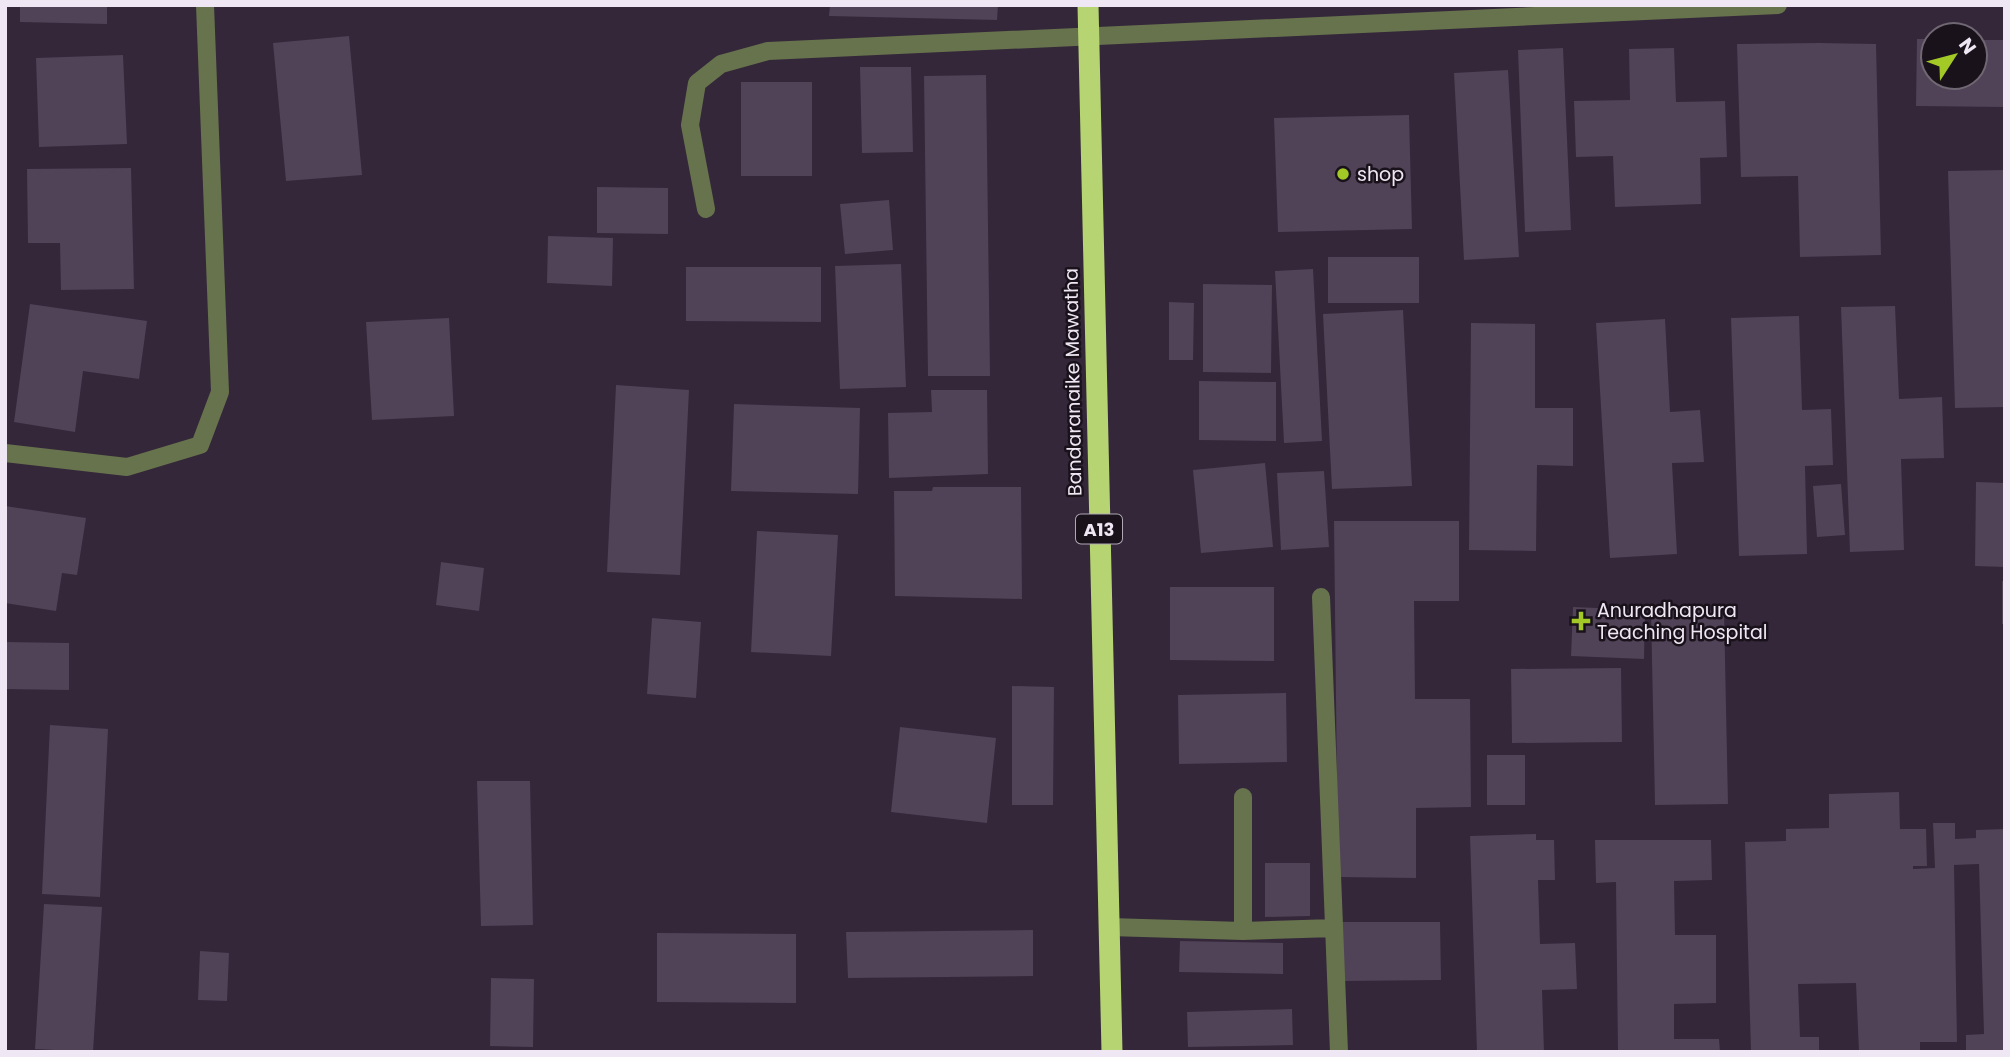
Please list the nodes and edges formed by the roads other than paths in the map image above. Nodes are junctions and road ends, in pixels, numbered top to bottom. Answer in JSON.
{"nodes":[{"id":1,"x":205,"y":5,"type":"edge"},
{"id":2,"x":1088,"y":5,"type":"edge"},
{"id":3,"x":1778,"y":5,"type":"edge"},
{"id":4,"x":1087,"y":38,"type":"junction"},
{"id":5,"x":706,"y":209,"type":"dead end"},
{"id":6,"x":5,"y":453,"type":"edge"},
{"id":7,"x":1321,"y":597,"type":"dead end"},
{"id":8,"x":1242,"y":797,"type":"dead end"},
{"id":9,"x":1109,"y":927,"type":"junction"},
{"id":10,"x":1334,"y":928,"type":"junction"},
{"id":11,"x":1243,"y":931,"type":"junction"},
{"id":12,"x":1112,"y":1052,"type":"edge"},
{"id":13,"x":1339,"y":1052,"type":"edge"}],
"edges":[{"from":1,"to":6,"type":"street"},
{"from":2,"to":4,"type":"highway","name":"Bandaranaike Mawatha","number":"A13"},
{"from":3,"to":4,"type":"street"},
{"from":4,"to":5,"type":"street"},
{"from":4,"to":9,"type":"highway","name":"Bandaranaike Mawatha","number":"A13"},
{"from":7,"to":10,"type":"street"},
{"from":8,"to":11,"type":"street"},
{"from":9,"to":11,"type":"street"},
{"from":9,"to":12,"type":"highway","name":"Bandaranaike Mawatha","number":"A13"},
{"from":10,"to":11,"type":"street"},
{"from":10,"to":13,"type":"street"}]}
